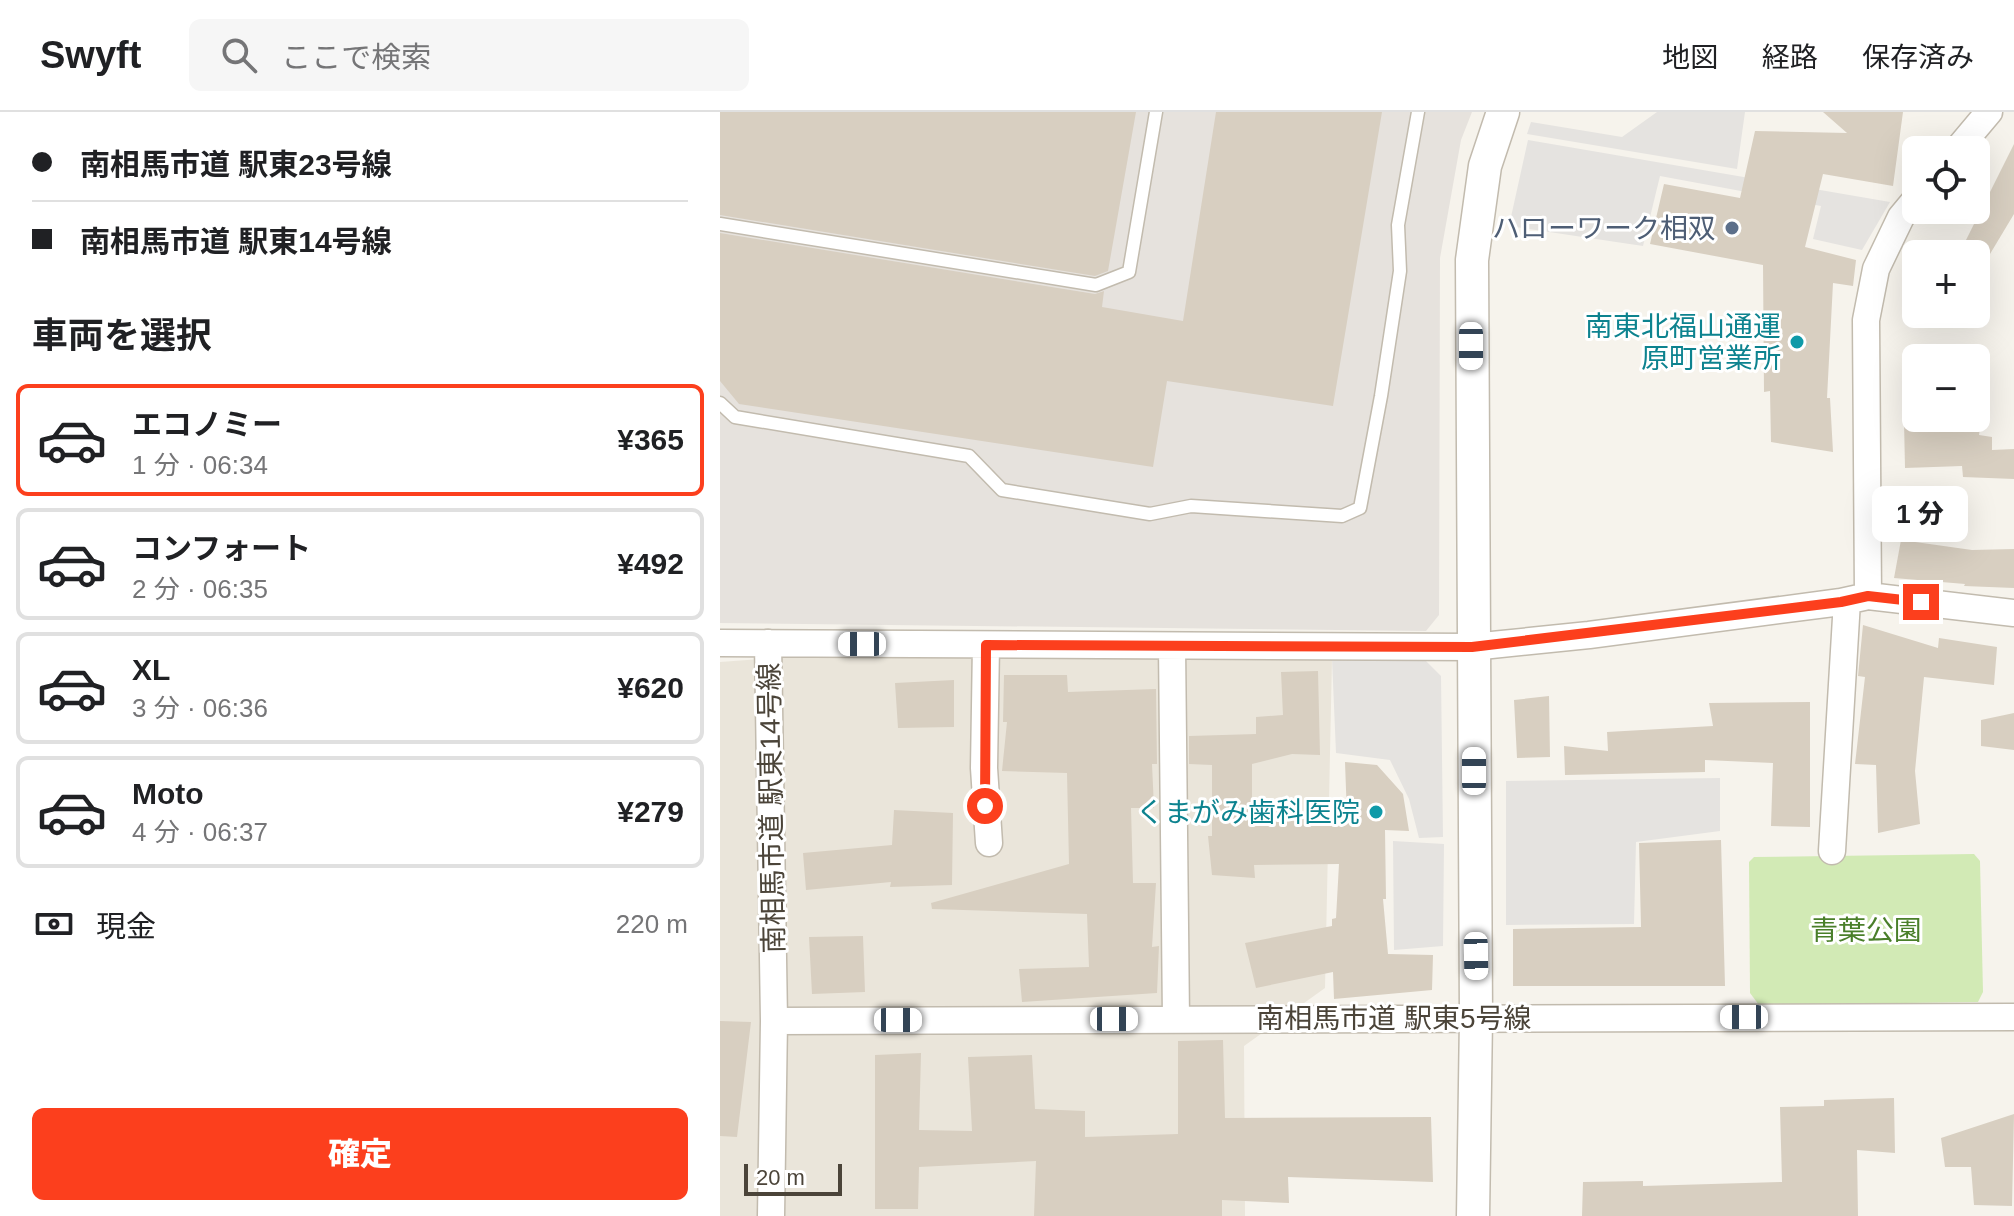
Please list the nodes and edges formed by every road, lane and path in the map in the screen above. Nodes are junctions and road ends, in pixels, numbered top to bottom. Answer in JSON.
{"nodes":[{"id":1,"x":1156,"y":112,"type":"edge"},
{"id":2,"x":1418,"y":112,"type":"edge"},
{"id":3,"x":1503,"y":112,"type":"edge"},
{"id":4,"x":1989,"y":112,"type":"edge"},
{"id":5,"x":1969,"y":136,"type":"edge"},
{"id":6,"x":1902,"y":216,"type":"edge"},
{"id":7,"x":720,"y":224,"type":"edge"},
{"id":8,"x":720,"y":403,"type":"edge"},
{"id":9,"x":1858,"y":598,"type":"junction"},
{"id":10,"x":2014,"y":613,"type":"edge"},
{"id":11,"x":720,"y":643,"type":"edge"},
{"id":12,"x":768,"y":643,"type":"junction"},
{"id":13,"x":986,"y":645,"type":"junction"},
{"id":14,"x":1172,"y":646,"type":"junction"},
{"id":15,"x":1472,"y":647,"type":"junction"},
{"id":16,"x":989,"y":843,"type":"dead end"},
{"id":17,"x":1832,"y":851,"type":"dead end"},
{"id":18,"x":2014,"y":1017,"type":"edge"},
{"id":19,"x":1476,"y":1018,"type":"junction"},
{"id":20,"x":1176,"y":1019,"type":"junction"},
{"id":21,"x":774,"y":1021,"type":"junction"},
{"id":22,"x":771,"y":1216,"type":"edge"},
{"id":23,"x":1473,"y":1216,"type":"edge"}],
"edges":[{"from":1,"to":7,"type":"lane"},
{"from":2,"to":8,"type":"lane"},
{"from":3,"to":15,"type":"street"},
{"from":4,"to":5,"type":"street"},
{"from":6,"to":9,"type":"street"},
{"from":9,"to":10,"type":"street","name":"南相馬市道 駅東14号線"},
{"from":9,"to":15,"type":"street","name":"南相馬市道 駅東14号線"},
{"from":9,"to":17,"type":"street"},
{"from":11,"to":12,"type":"street"},
{"from":12,"to":13,"type":"street","name":"南相馬市道 駅東14号線"},
{"from":12,"to":21,"type":"street","name":"南相馬市道 駅東14号線"},
{"from":13,"to":14,"type":"street","name":"南相馬市道 駅東14号線"},
{"from":13,"to":16,"type":"street"},
{"from":14,"to":15,"type":"street","name":"南相馬市道 駅東14号線"},
{"from":14,"to":20,"type":"street"},
{"from":15,"to":19,"type":"street"},
{"from":18,"to":19,"type":"street","name":"南相馬市道 駅東5号線"},
{"from":19,"to":20,"type":"street","name":"南相馬市道 駅東5号線"},
{"from":19,"to":23,"type":"street"},
{"from":20,"to":21,"type":"street","name":"南相馬市道 駅東5号線"},
{"from":21,"to":22,"type":"street","name":"南相馬市道 駅東14号線"}]}
